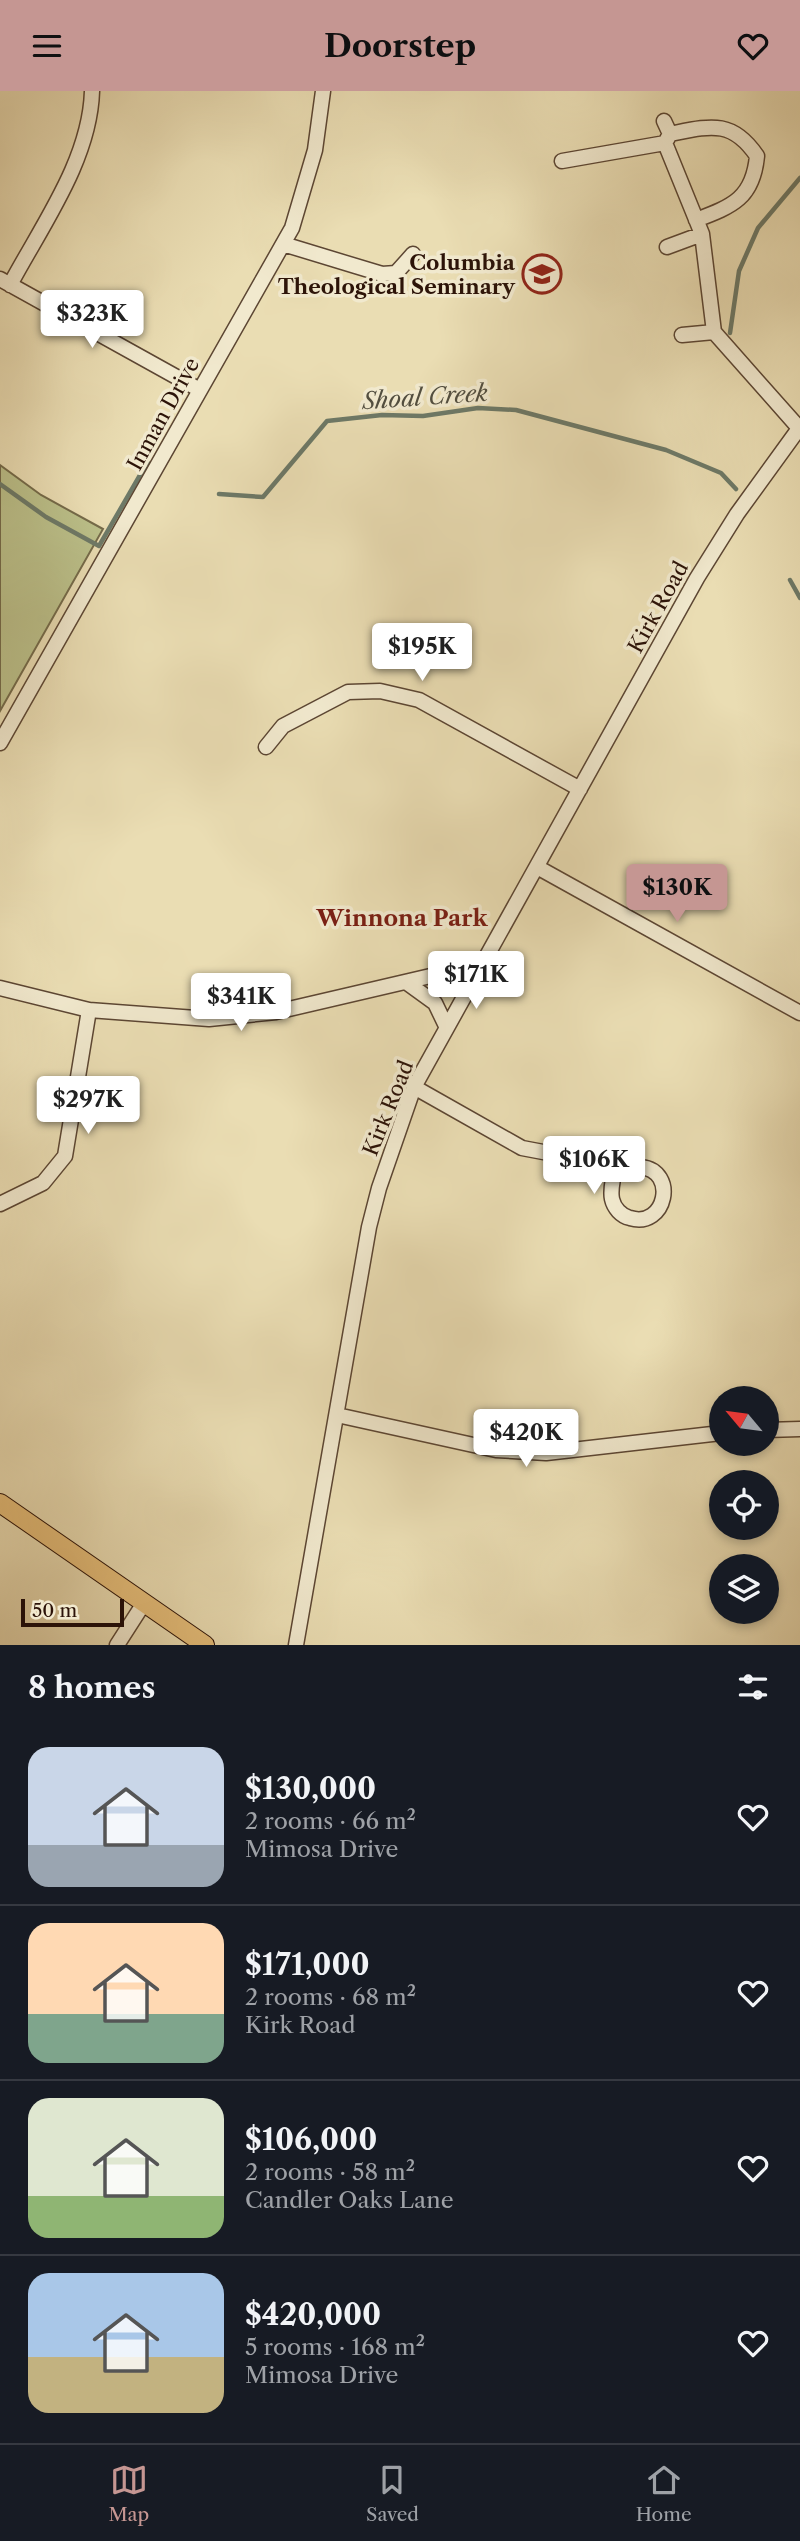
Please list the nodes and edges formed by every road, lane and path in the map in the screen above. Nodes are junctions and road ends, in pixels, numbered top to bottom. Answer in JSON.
{"nodes":[{"id":1,"x":92,"y":91,"type":"edge"},
{"id":2,"x":323,"y":91,"type":"edge"},
{"id":3,"x":666,"y":133,"type":"junction"},
{"id":4,"x":562,"y":161,"type":"dead end"},
{"id":5,"x":699,"y":227,"type":"junction"},
{"id":6,"x":283,"y":244,"type":"junction"},
{"id":7,"x":667,"y":247,"type":"dead end"},
{"id":8,"x":413,"y":254,"type":"dead end"},
{"id":9,"x":5,"y":282,"type":"edge"},
{"id":10,"x":714,"y":331,"type":"junction"},
{"id":11,"x":682,"y":335,"type":"dead end"},
{"id":12,"x":200,"y":390,"type":"junction"},
{"id":13,"x":799,"y":427,"type":"edge"},
{"id":14,"x":0,"y":743,"type":"edge"},
{"id":15,"x":266,"y":747,"type":"dead end"},
{"id":16,"x":580,"y":789,"type":"junction"},
{"id":17,"x":537,"y":867,"type":"junction"},
{"id":18,"x":482,"y":964,"type":"junction"},
{"id":19,"x":406,"y":982,"type":"junction"},
{"id":20,"x":0,"y":988,"type":"edge"},
{"id":21,"x":89,"y":1010,"type":"junction"},
{"id":22,"x":800,"y":1013,"type":"edge"},
{"id":23,"x":447,"y":1028,"type":"junction"},
{"id":24,"x":414,"y":1087,"type":"junction"},
{"id":25,"x":614,"y":1172,"type":"dead end"},
{"id":26,"x":0,"y":1204,"type":"edge"},
{"id":27,"x":337,"y":1415,"type":"junction"},
{"id":28,"x":800,"y":1429,"type":"edge"},
{"id":29,"x":779,"y":1430,"type":"edge"},
{"id":30,"x":709,"y":1434,"type":"edge"},
{"id":31,"x":0,"y":1503,"type":"edge"},
{"id":32,"x":144,"y":1603,"type":"junction"},
{"id":33,"x":117,"y":1645,"type":"edge"},
{"id":34,"x":205,"y":1645,"type":"edge"},
{"id":35,"x":296,"y":1645,"type":"edge"}],
"edges":[{"from":1,"to":9,"type":"street"},
{"from":2,"to":6,"type":"street","name":"Inman Drive"},
{"from":3,"to":4,"type":"street"},
{"from":3,"to":5,"type":"street"},
{"from":3,"to":5,"type":"street"},
{"from":5,"to":7,"type":"street"},
{"from":5,"to":10,"type":"street"},
{"from":6,"to":8,"type":"street"},
{"from":6,"to":12,"type":"street","name":"Inman Drive"},
{"from":9,"to":12,"type":"street"},
{"from":10,"to":11,"type":"street"},
{"from":10,"to":13,"type":"street"},
{"from":12,"to":14,"type":"street","name":"Inman Drive"},
{"from":13,"to":16,"type":"street","name":"Kirk Road"},
{"from":15,"to":16,"type":"street"},
{"from":16,"to":17,"type":"street","name":"Kirk Road"},
{"from":17,"to":18,"type":"street","name":"Kirk Road"},
{"from":17,"to":22,"type":"street"},
{"from":18,"to":19,"type":"street"},
{"from":18,"to":23,"type":"street","name":"Kirk Road"},
{"from":19,"to":21,"type":"street"},
{"from":19,"to":23,"type":"street"},
{"from":20,"to":21,"type":"street"},
{"from":21,"to":26,"type":"street"},
{"from":23,"to":24,"type":"street","name":"Kirk Road"},
{"from":24,"to":25,"type":"street"},
{"from":24,"to":27,"type":"street","name":"Kirk Road"},
{"from":27,"to":30,"type":"street"},
{"from":27,"to":35,"type":"street","name":"Kirk Road"},
{"from":28,"to":29,"type":"street"},
{"from":31,"to":32,"type":"main road"},
{"from":32,"to":33,"type":"street"},
{"from":32,"to":34,"type":"main road"}]}
